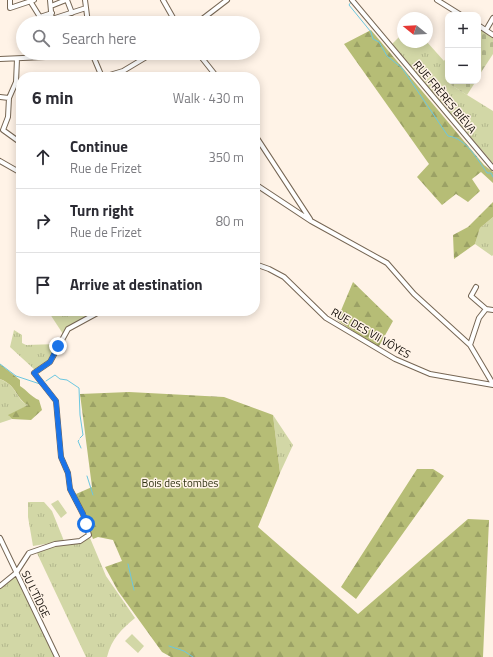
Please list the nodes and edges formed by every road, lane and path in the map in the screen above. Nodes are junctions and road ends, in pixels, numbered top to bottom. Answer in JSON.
{"nodes":[{"id":1,"x":10,"y":0,"type":"edge"},
{"id":2,"x":32,"y":0,"type":"edge"},
{"id":3,"x":50,"y":0,"type":"edge"},
{"id":4,"x":66,"y":0,"type":"edge"},
{"id":5,"x":85,"y":0,"type":"edge"},
{"id":6,"x":163,"y":0,"type":"edge"},
{"id":7,"x":227,"y":0,"type":"edge"},
{"id":8,"x":352,"y":0,"type":"edge"},
{"id":9,"x":438,"y":0,"type":"edge"},
{"id":10,"x":51,"y":6,"type":"junction"},
{"id":11,"x":86,"y":8,"type":"junction"},
{"id":12,"x":457,"y":12,"type":"edge"},
{"id":13,"x":72,"y":13,"type":"junction"},
{"id":14,"x":52,"y":14,"type":"joint"},
{"id":15,"x":65,"y":15,"type":"edge"},
{"id":16,"x":87,"y":16,"type":"edge"},
{"id":17,"x":172,"y":16,"type":"edge"},
{"id":18,"x":206,"y":16,"type":"edge"},
{"id":19,"x":493,"y":18,"type":"edge"},
{"id":20,"x":481,"y":27,"type":"edge"},
{"id":21,"x":486,"y":30,"type":"junction"},
{"id":22,"x":493,"y":35,"type":"edge"},
{"id":23,"x":0,"y":59,"type":"edge"},
{"id":24,"x":16,"y":59,"type":"edge"},
{"id":25,"x":17,"y":60,"type":"edge"},
{"id":26,"x":95,"y":60,"type":"edge"},
{"id":27,"x":141,"y":60,"type":"edge"},
{"id":28,"x":204,"y":60,"type":"edge"},
{"id":29,"x":16,"y":72,"type":"edge"},
{"id":30,"x":100,"y":72,"type":"edge"},
{"id":31,"x":120,"y":72,"type":"edge"},
{"id":32,"x":213,"y":72,"type":"edge"},
{"id":33,"x":16,"y":82,"type":"edge"},
{"id":34,"x":0,"y":97,"type":"edge"},
{"id":35,"x":9,"y":98,"type":"junction"},
{"id":36,"x":16,"y":139,"type":"edge"},
{"id":37,"x":260,"y":143,"type":"edge"},
{"id":38,"x":0,"y":161,"type":"edge"},
{"id":39,"x":493,"y":168,"type":"edge"},
{"id":40,"x":16,"y":170,"type":"edge"},
{"id":41,"x":260,"y":187,"type":"edge"},
{"id":42,"x":311,"y":221,"type":"junction"},
{"id":43,"x":260,"y":266,"type":"edge"},
{"id":44,"x":476,"y":287,"type":"dead end"},
{"id":45,"x":486,"y":309,"type":"junction"},
{"id":46,"x":493,"y":310,"type":"edge"},
{"id":47,"x":92,"y":316,"type":"edge"},
{"id":48,"x":470,"y":344,"type":"junction"},
{"id":49,"x":493,"y":385,"type":"edge"},
{"id":50,"x":0,"y":538,"type":"edge"},
{"id":51,"x":16,"y":573,"type":"junction"},
{"id":52,"x":0,"y":586,"type":"edge"},
{"id":53,"x":57,"y":657,"type":"edge"}],
"edges":[{"from":1,"to":2,"type":"street"},
{"from":2,"to":14,"type":"street"},
{"from":3,"to":10,"type":"street"},
{"from":4,"to":10,"type":"street"},
{"from":4,"to":13,"type":"street"},
{"from":5,"to":11,"type":"street"},
{"from":6,"to":17,"type":"street"},
{"from":7,"to":18,"type":"street"},
{"from":8,"to":39,"type":"street","name":"RUE FRÈRES BIÉVA"},
{"from":9,"to":12,"type":"street"},
{"from":10,"to":14,"type":"street"},
{"from":11,"to":13,"type":"street"},
{"from":11,"to":16,"type":"street"},
{"from":13,"to":15,"type":"street"},
{"from":19,"to":21,"type":"street"},
{"from":20,"to":21,"type":"street"},
{"from":21,"to":22,"type":"street"},
{"from":23,"to":24,"type":"street"},
{"from":25,"to":29,"type":"street"},
{"from":26,"to":30,"type":"street"},
{"from":27,"to":31,"type":"street"},
{"from":28,"to":32,"type":"street"},
{"from":33,"to":35,"type":"street"},
{"from":34,"to":35,"type":"street"},
{"from":35,"to":36,"type":"street"},
{"from":37,"to":42,"type":"street"},
{"from":38,"to":40,"type":"street"},
{"from":41,"to":42,"type":"street"},
{"from":42,"to":48,"type":"street"},
{"from":43,"to":49,"type":"street","name":"RUE DES VII VÔYES"},
{"from":44,"to":45,"type":"street"},
{"from":45,"to":46,"type":"street"},
{"from":45,"to":48,"type":"street"},
{"from":47,"to":51,"type":"street"},
{"from":48,"to":49,"type":"street"},
{"from":50,"to":51,"type":"street","name":"SU L'TÎDGE"},
{"from":51,"to":52,"type":"street"},
{"from":51,"to":53,"type":"street","name":"SU L'TÎDGE"}]}
